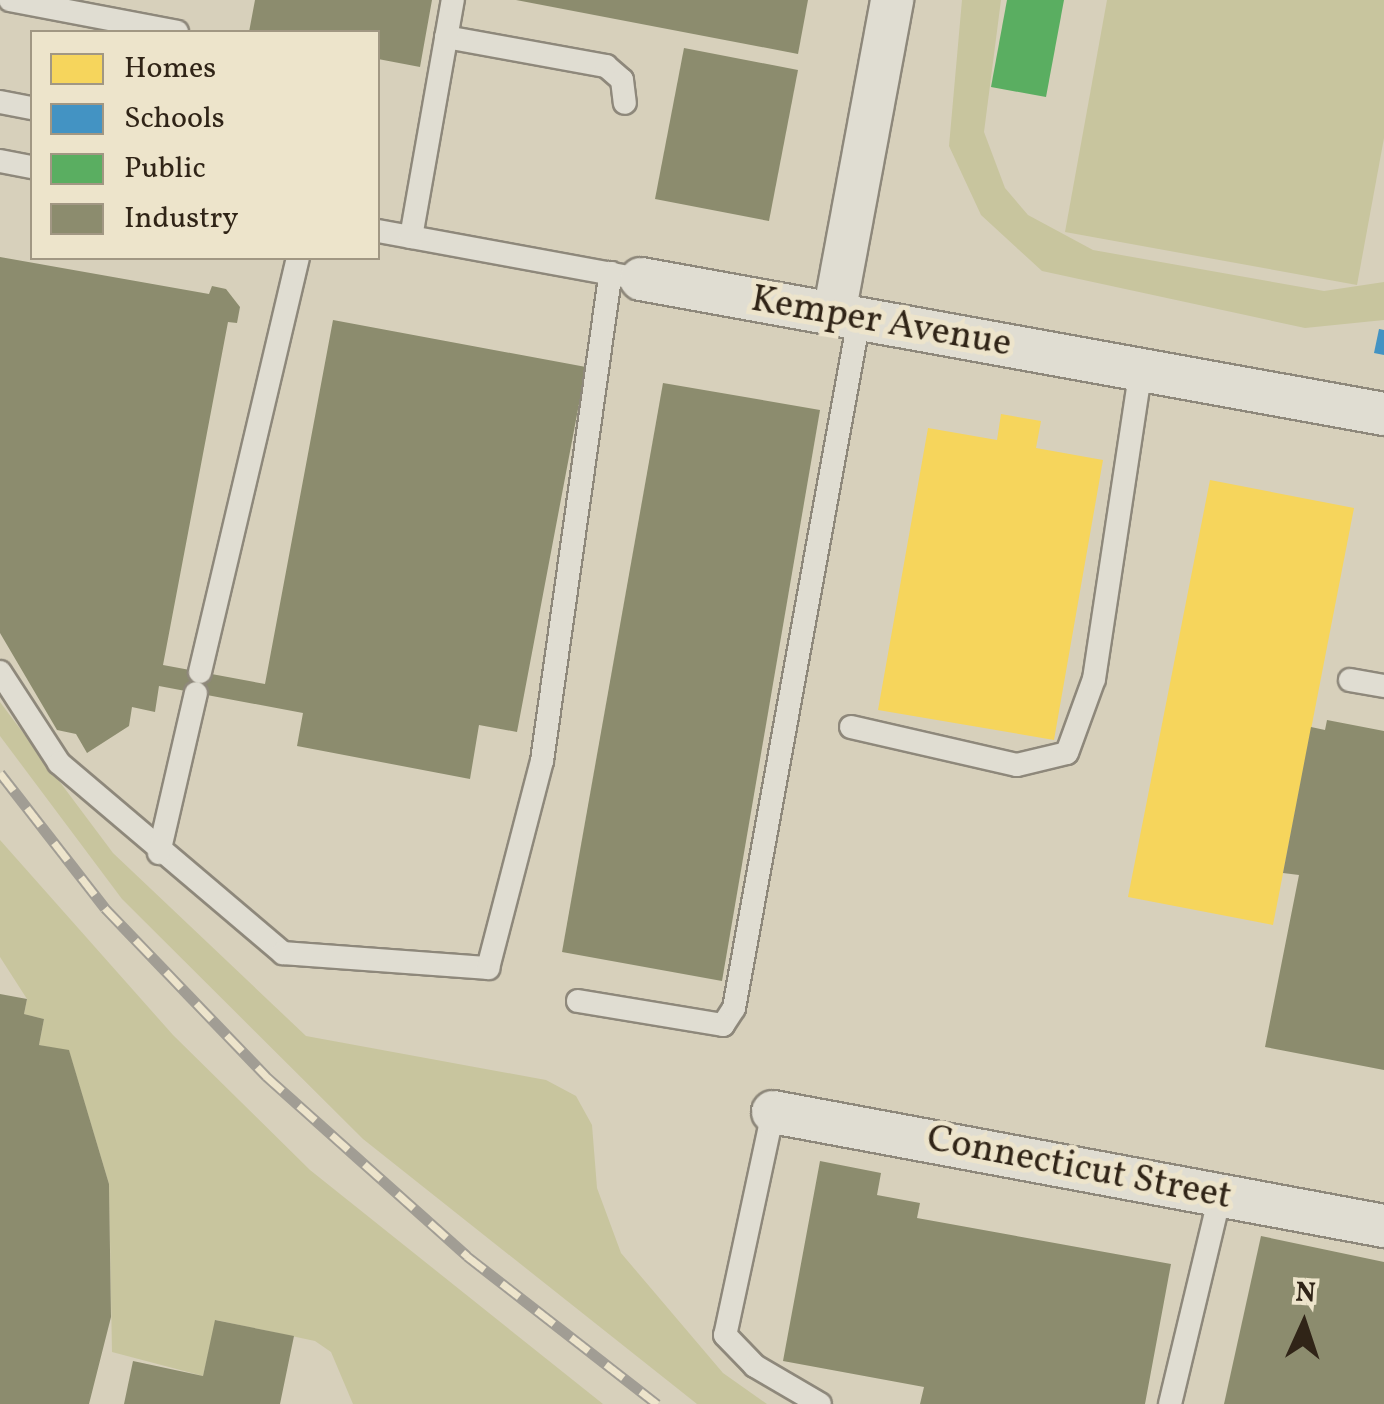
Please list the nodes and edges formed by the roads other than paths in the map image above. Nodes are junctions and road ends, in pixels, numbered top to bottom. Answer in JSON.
{"nodes":[{"id":1,"x":10,"y":0,"type":"edge"},
{"id":2,"x":453,"y":0,"type":"edge"},
{"id":3,"x":892,"y":0,"type":"edge"},
{"id":4,"x":167,"y":30,"type":"edge"},
{"id":5,"x":446,"y":37,"type":"junction"},
{"id":6,"x":0,"y":102,"type":"edge"},
{"id":7,"x":625,"y":103,"type":"dead end"},
{"id":8,"x":30,"y":108,"type":"edge"},
{"id":9,"x":0,"y":161,"type":"edge"},
{"id":10,"x":30,"y":167,"type":"edge"},
{"id":11,"x":380,"y":230,"type":"edge"},
{"id":12,"x":411,"y":237,"type":"junction"},
{"id":13,"x":298,"y":260,"type":"edge"},
{"id":14,"x":626,"y":276,"type":"junction"},
{"id":15,"x":847,"y":316,"type":"junction"},
{"id":16,"x":1141,"y":370,"type":"junction"},
{"id":17,"x":1384,"y":414,"type":"edge"},
{"id":18,"x":0,"y":672,"type":"edge"},
{"id":19,"x":1350,"y":680,"type":"dead end"},
{"id":20,"x":1384,"y":686,"type":"edge"},
{"id":21,"x":851,"y":728,"type":"dead end"},
{"id":22,"x":159,"y":853,"type":"junction"},
{"id":23,"x":578,"y":1002,"type":"dead end"},
{"id":24,"x":774,"y":1112,"type":"joint"},
{"id":25,"x":1220,"y":1196,"type":"junction"},
{"id":26,"x":1384,"y":1226,"type":"edge"},
{"id":27,"x":820,"y":1404,"type":"edge"},
{"id":28,"x":1170,"y":1404,"type":"edge"}],
"edges":[{"from":1,"to":4,"type":"lane"},
{"from":2,"to":5,"type":"lane"},
{"from":3,"to":15,"type":"street"},
{"from":5,"to":7,"type":"lane"},
{"from":5,"to":12,"type":"lane"},
{"from":6,"to":8,"type":"lane"},
{"from":9,"to":10,"type":"lane"},
{"from":11,"to":12,"type":"lane","name":"Kemper Avenue"},
{"from":12,"to":14,"type":"lane","name":"Kemper Avenue"},
{"from":13,"to":22,"type":"lane"},
{"from":14,"to":15,"type":"street","name":"Kemper Avenue"},
{"from":14,"to":22,"type":"lane"},
{"from":15,"to":16,"type":"street","name":"Kemper Avenue"},
{"from":15,"to":23,"type":"lane"},
{"from":16,"to":17,"type":"street","name":"Kemper Avenue"},
{"from":16,"to":21,"type":"lane"},
{"from":18,"to":22,"type":"lane"},
{"from":19,"to":20,"type":"lane"},
{"from":24,"to":25,"type":"street","name":"Connecticut Street"},
{"from":24,"to":27,"type":"lane"},
{"from":25,"to":26,"type":"street","name":"Connecticut Street"},
{"from":25,"to":28,"type":"lane"}]}
